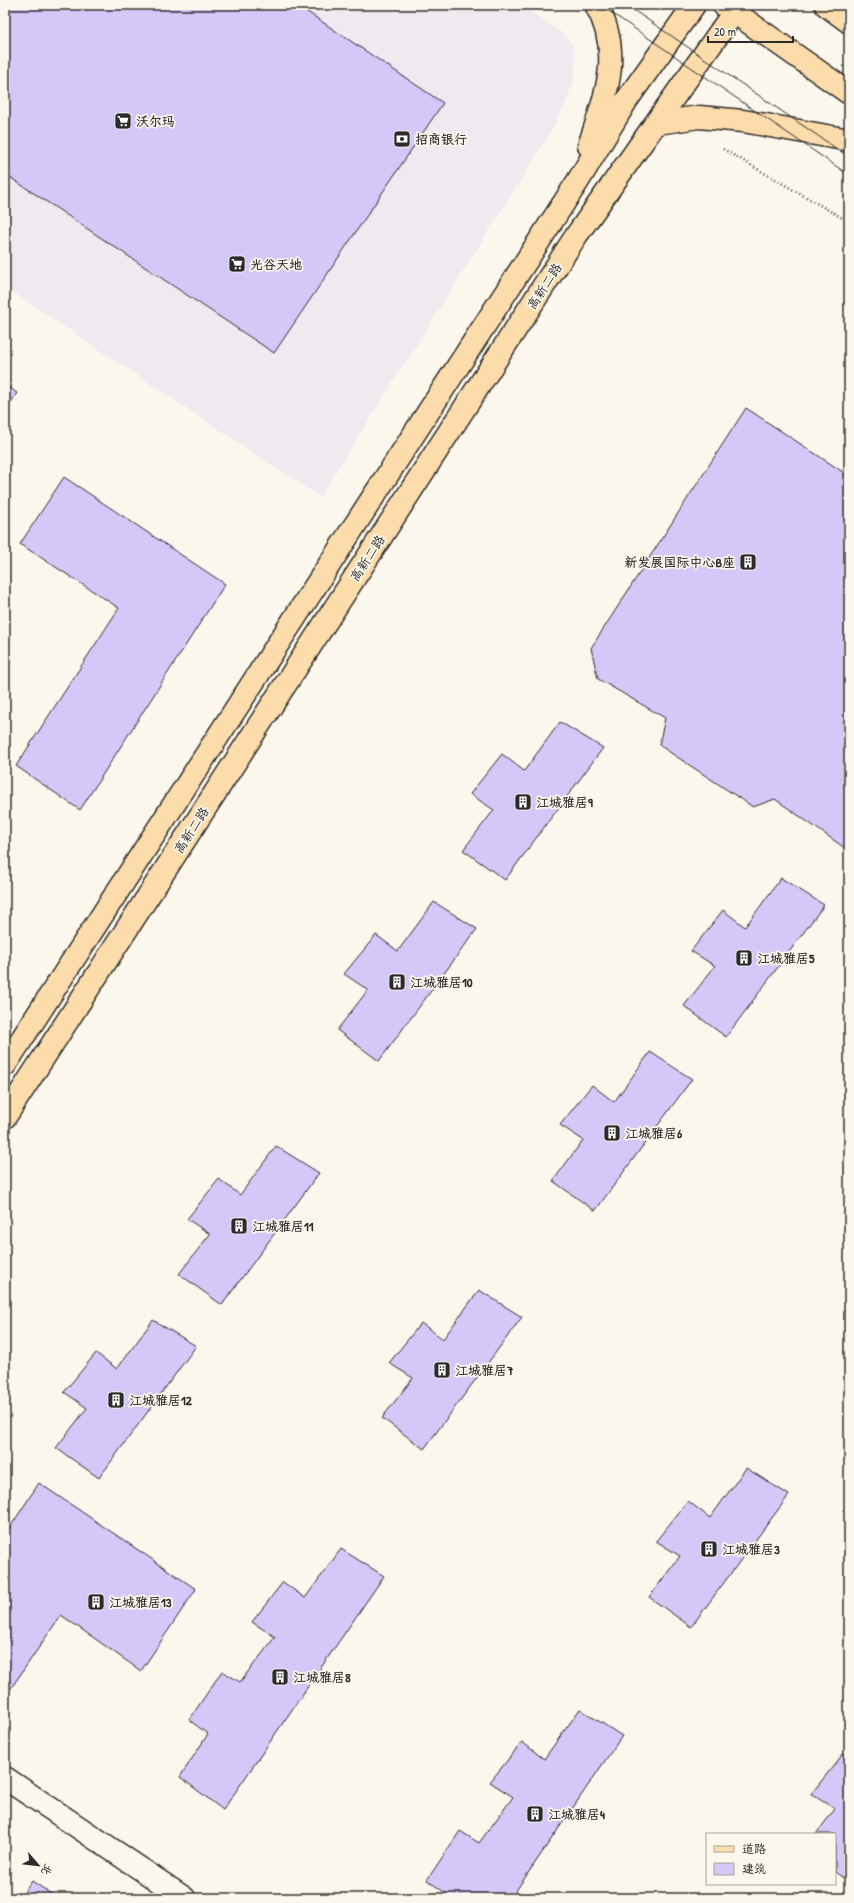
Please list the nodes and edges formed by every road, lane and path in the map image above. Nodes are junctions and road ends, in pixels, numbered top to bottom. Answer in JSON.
{"nodes":[{"id":1,"x":596,"y":5,"type":"edge"},
{"id":2,"x":694,"y":5,"type":"edge"},
{"id":3,"x":826,"y":5,"type":"edge"},
{"id":4,"x":732,"y":7,"type":"edge"},
{"id":5,"x":849,"y":22,"type":"edge"},
{"id":6,"x":849,"y":93,"type":"edge"},
{"id":7,"x":657,"y":123,"type":"junction"},
{"id":8,"x":849,"y":140,"type":"edge"},
{"id":9,"x":723,"y":150,"type":"dead end"},
{"id":10,"x":578,"y":180,"type":"junction"},
{"id":11,"x":849,"y":222,"type":"edge"},
{"id":12,"x":5,"y":1064,"type":"edge"},
{"id":13,"x":5,"y":1117,"type":"edge"},
{"id":14,"x":5,"y":1778,"type":"edge"},
{"id":15,"x":184,"y":1898,"type":"edge"}],
"edges":[{"from":1,"to":10,"type":"main road"},
{"from":2,"to":10,"type":"main road"},
{"from":3,"to":5,"type":"main road"},
{"from":4,"to":6,"type":"main road"},
{"from":4,"to":7,"type":"main road","name":"高新二路"},
{"from":7,"to":8,"type":"main road"},
{"from":7,"to":13,"type":"main road","name":"高新二路"},
{"from":9,"to":11,"type":"path"},
{"from":10,"to":12,"type":"main road"},
{"from":14,"to":15,"type":"street"}]}
